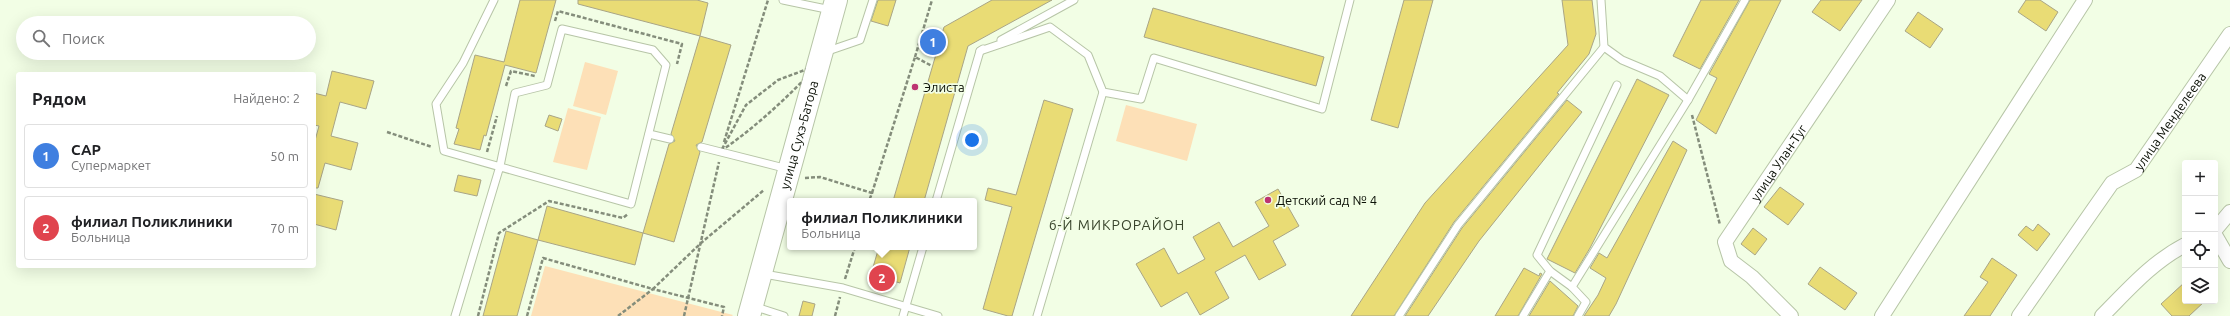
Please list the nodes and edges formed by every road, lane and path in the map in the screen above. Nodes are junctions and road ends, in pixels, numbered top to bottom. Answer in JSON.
{"nodes":[{"id":1,"x":494,"y":0,"type":"edge"},
{"id":2,"x":783,"y":0,"type":"edge"},
{"id":3,"x":873,"y":0,"type":"edge"},
{"id":4,"x":932,"y":0,"type":"edge"},
{"id":5,"x":1074,"y":0,"type":"edge"},
{"id":6,"x":1350,"y":0,"type":"edge"},
{"id":7,"x":1601,"y":0,"type":"edge"},
{"id":8,"x":1745,"y":0,"type":"edge"},
{"id":9,"x":1888,"y":0,"type":"edge"},
{"id":10,"x":2085,"y":0,"type":"edge"},
{"id":11,"x":834,"y":5,"type":"edge"},
{"id":12,"x":554,"y":26,"type":"dead end"},
{"id":13,"x":2230,"y":34,"type":"edge"},
{"id":14,"x":1604,"y":47,"type":"junction"},
{"id":15,"x":980,"y":51,"type":"junction"},
{"id":16,"x":916,"y":57,"type":"junction"},
{"id":17,"x":819,"y":59,"type":"junction"},
{"id":18,"x":932,"y":66,"type":"dead end"},
{"id":19,"x":676,"y":67,"type":"dead end"},
{"id":20,"x":540,"y":77,"type":"dead end"},
{"id":21,"x":1617,"y":85,"type":"dead end"},
{"id":22,"x":1103,"y":92,"type":"junction"},
{"id":23,"x":504,"y":94,"type":"dead end"},
{"id":24,"x":1688,"y":100,"type":"junction"},
{"id":25,"x":500,"y":109,"type":"dead end"},
{"id":26,"x":387,"y":132,"type":"dead end"},
{"id":27,"x":649,"y":134,"type":"junction"},
{"id":28,"x":670,"y":139,"type":"dead end"},
{"id":29,"x":701,"y":147,"type":"dead end"},
{"id":30,"x":444,"y":151,"type":"junction"},
{"id":31,"x":721,"y":151,"type":"junction"},
{"id":32,"x":484,"y":162,"type":"junction"},
{"id":33,"x":500,"y":166,"type":"junction"},
{"id":34,"x":787,"y":174,"type":"junction"},
{"id":35,"x":872,"y":193,"type":"junction"},
{"id":36,"x":870,"y":198,"type":"edge"},
{"id":37,"x":937,"y":198,"type":"edge"},
{"id":38,"x":634,"y":209,"type":"dead end"},
{"id":39,"x":2230,"y":212,"type":"edge"},
{"id":40,"x":2218,"y":226,"type":"edge"},
{"id":41,"x":2218,"y":240,"type":"edge"},
{"id":42,"x":1725,"y":242,"type":"junction"},
{"id":43,"x":2182,"y":247,"type":"edge"},
{"id":44,"x":922,"y":250,"type":"edge"},
{"id":45,"x":2230,"y":261,"type":"edge"},
{"id":46,"x":1550,"y":270,"type":"junction"},
{"id":47,"x":759,"y":273,"type":"junction"},
{"id":48,"x":845,"y":280,"type":"dead end"},
{"id":49,"x":852,"y":282,"type":"dead end"},
{"id":50,"x":1572,"y":287,"type":"junction"},
{"id":51,"x":653,"y":289,"type":"junction"},
{"id":52,"x":906,"y":306,"type":"junction"},
{"id":53,"x":750,"y":311,"type":"edge"},
{"id":54,"x":455,"y":316,"type":"edge"},
{"id":55,"x":478,"y":316,"type":"edge"},
{"id":56,"x":526,"y":316,"type":"edge"},
{"id":57,"x":618,"y":316,"type":"edge"},
{"id":58,"x":722,"y":316,"type":"edge"},
{"id":59,"x":784,"y":316,"type":"edge"},
{"id":60,"x":903,"y":316,"type":"edge"},
{"id":61,"x":938,"y":316,"type":"edge"},
{"id":62,"x":1037,"y":316,"type":"edge"},
{"id":63,"x":1399,"y":316,"type":"edge"},
{"id":64,"x":1523,"y":316,"type":"edge"},
{"id":65,"x":1578,"y":316,"type":"edge"},
{"id":66,"x":1791,"y":316,"type":"edge"},
{"id":67,"x":1882,"y":316,"type":"edge"},
{"id":68,"x":2019,"y":316,"type":"edge"},
{"id":69,"x":2102,"y":316,"type":"edge"}],
"edges":[{"from":1,"to":30,"type":"lane"},
{"from":2,"to":11,"type":"lane"},
{"from":3,"to":17,"type":"lane"},
{"from":4,"to":16,"type":"path"},
{"from":5,"to":15,"type":"lane"},
{"from":6,"to":22,"type":"lane"},
{"from":7,"to":14,"type":"lane"},
{"from":8,"to":24,"type":"lane"},
{"from":9,"to":42,"type":"street","name":"улица Улан-Туг"},
{"from":10,"to":67,"type":"street"},
{"from":11,"to":17,"type":"main road","name":"улица Сухэ-Батора"},
{"from":12,"to":19,"type":"path"},
{"from":13,"to":68,"type":"street","name":"улица Менделеева"},
{"from":14,"to":24,"type":"lane"},
{"from":14,"to":63,"type":"lane"},
{"from":15,"to":22,"type":"lane"},
{"from":15,"to":37,"type":"lane"},
{"from":16,"to":18,"type":"path"},
{"from":16,"to":35,"type":"path"},
{"from":17,"to":31,"type":"path"},
{"from":17,"to":31,"type":"path"},
{"from":17,"to":34,"type":"main road","name":"улица Сухэ-Батора"},
{"from":20,"to":23,"type":"path"},
{"from":21,"to":46,"type":"lane"},
{"from":22,"to":62,"type":"lane"},
{"from":24,"to":42,"type":"path"},
{"from":24,"to":50,"type":"lane"},
{"from":25,"to":32,"type":"path"},
{"from":26,"to":30,"type":"path"},
{"from":27,"to":28,"type":"lane"},
{"from":27,"to":33,"type":"lane"},
{"from":27,"to":33,"type":"lane"},
{"from":29,"to":31,"type":"lane"},
{"from":30,"to":32,"type":"lane"},
{"from":31,"to":34,"type":"lane"},
{"from":32,"to":33,"type":"lane"},
{"from":33,"to":54,"type":"lane"},
{"from":34,"to":35,"type":"path"},
{"from":34,"to":47,"type":"main road","name":"улица Сухэ-Батора"},
{"from":34,"to":51,"type":"path"},
{"from":35,"to":36,"type":"path"},
{"from":38,"to":55,"type":"path"},
{"from":39,"to":40,"type":"street"},
{"from":41,"to":45,"type":"street"},
{"from":42,"to":66,"type":"street"},
{"from":43,"to":69,"type":"street"},
{"from":44,"to":52,"type":"lane"},
{"from":46,"to":50,"type":"lane"},
{"from":46,"to":64,"type":"lane"},
{"from":47,"to":52,"type":"lane"},
{"from":47,"to":53,"type":"main road","name":"улица Сухэ-Батора"},
{"from":48,"to":49,"type":"path"},
{"from":50,"to":65,"type":"lane"},
{"from":51,"to":56,"type":"path"},
{"from":51,"to":57,"type":"path"},
{"from":51,"to":58,"type":"path"},
{"from":52,"to":60,"type":"lane"},
{"from":52,"to":61,"type":"lane"},
{"from":53,"to":59,"type":"lane"}]}
